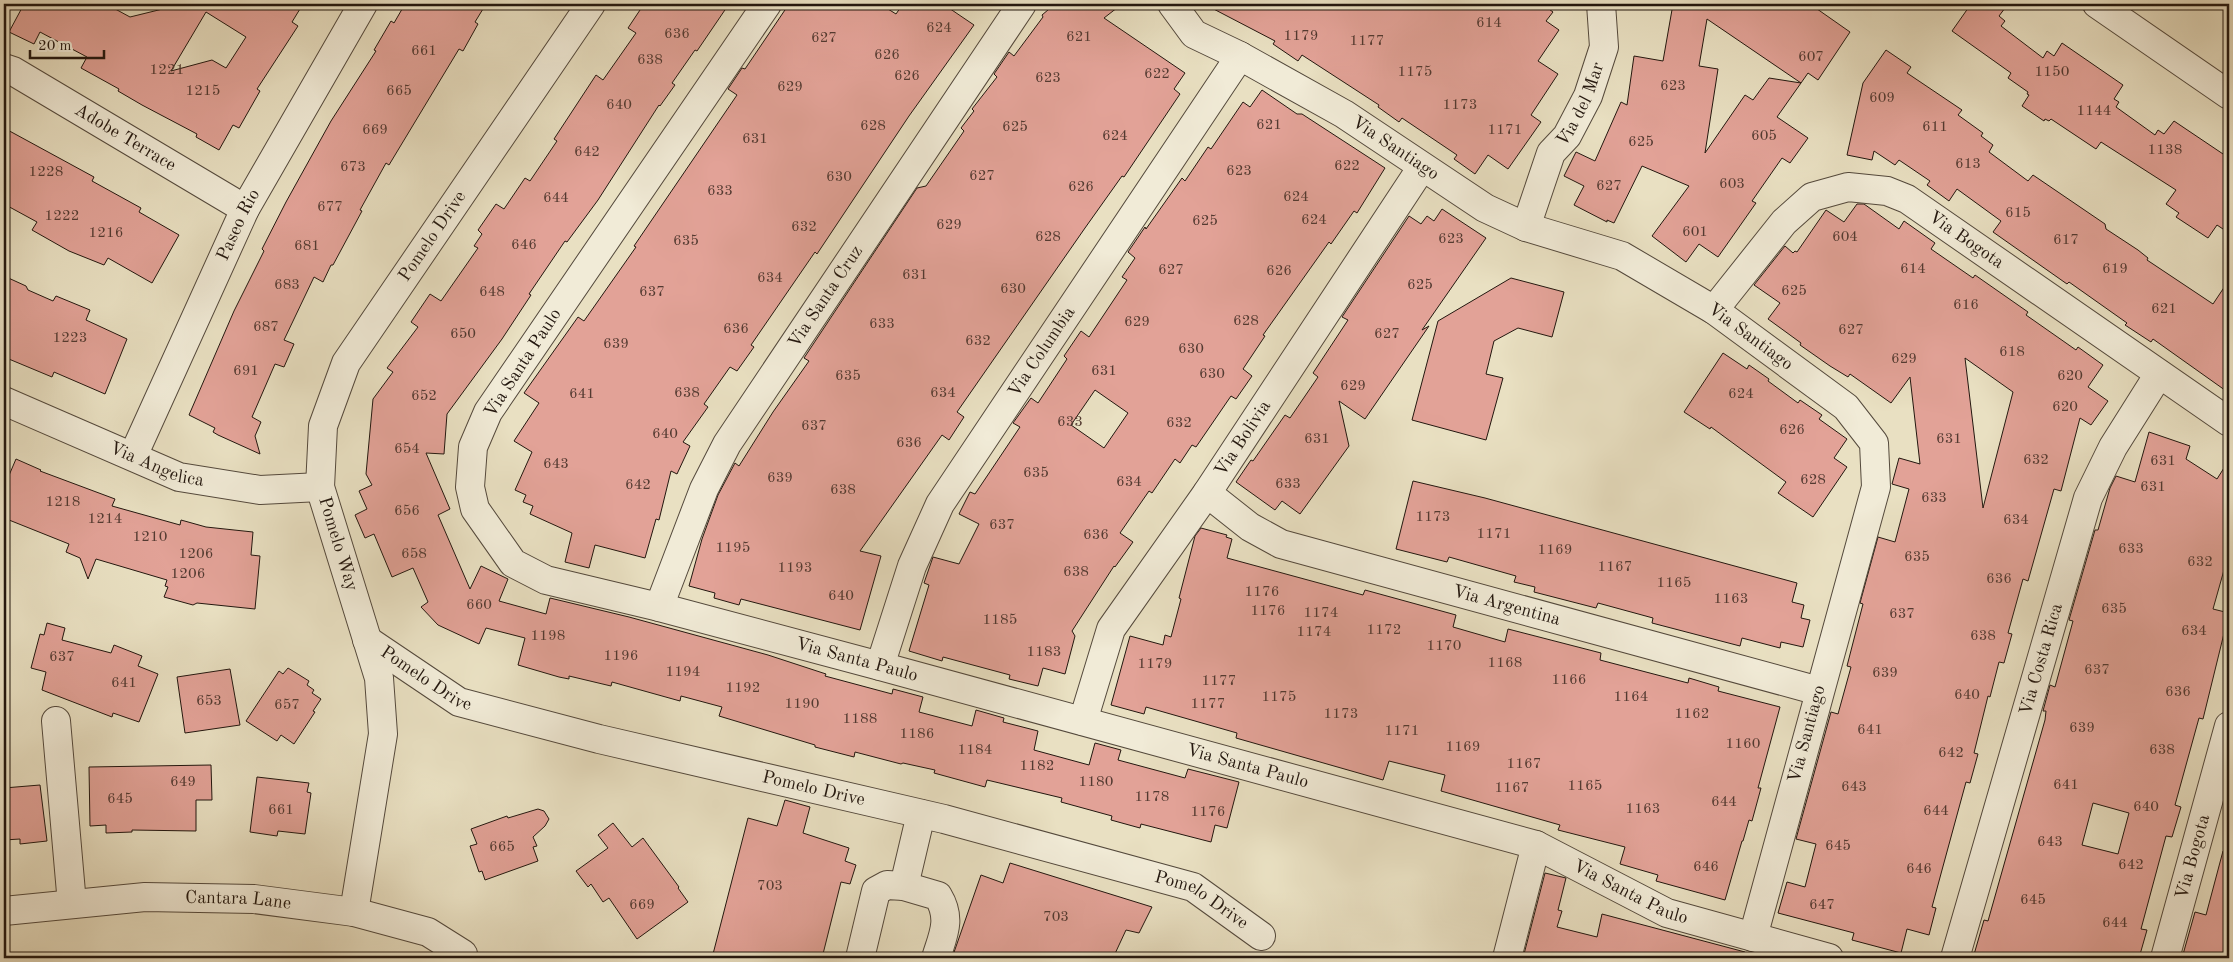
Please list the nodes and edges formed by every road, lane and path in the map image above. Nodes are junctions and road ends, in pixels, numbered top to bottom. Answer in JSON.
{"nodes":[{"id":1,"x":364,"y":4,"type":"edge"},
{"id":2,"x":591,"y":4,"type":"edge"},
{"id":3,"x":767,"y":4,"type":"edge"},
{"id":4,"x":1022,"y":4,"type":"edge"},
{"id":5,"x":1172,"y":4,"type":"edge"},
{"id":6,"x":1601,"y":4,"type":"edge"},
{"id":7,"x":2097,"y":4,"type":"edge"},
{"id":8,"x":1240,"y":56,"type":"junction"},
{"id":9,"x":4,"y":68,"type":"edge"},
{"id":10,"x":2229,"y":95,"type":"edge"},
{"id":11,"x":1422,"y":167,"type":"junction"},
{"id":12,"x":245,"y":209,"type":"junction"},
{"id":13,"x":1526,"y":227,"type":"junction"},
{"id":14,"x":1714,"y":310,"type":"junction"},
{"id":15,"x":2160,"y":374,"type":"junction"},
{"id":16,"x":4,"y":401,"type":"edge"},
{"id":17,"x":2229,"y":422,"type":"edge"},
{"id":18,"x":133,"y":456,"type":"junction"},
{"id":19,"x":320,"y":487,"type":"junction"},
{"id":20,"x":1207,"y":493,"type":"junction"},
{"id":21,"x":355,"y":600,"type":"joint"},
{"id":22,"x":659,"y":607,"type":"junction"},
{"id":23,"x":367,"y":640,"type":"junction"},
{"id":24,"x":880,"y":666,"type":"junction"},
{"id":25,"x":1819,"y":691,"type":"junction"},
{"id":26,"x":1083,"y":720,"type":"junction"},
{"id":27,"x":56,"y":721,"type":"dead end"},
{"id":28,"x":2229,"y":726,"type":"edge"},
{"id":29,"x":920,"y":814,"type":"junction"},
{"id":30,"x":1534,"y":850,"type":"junction"},
{"id":31,"x":904,"y":886,"type":"junction"},
{"id":32,"x":72,"y":904,"type":"junction"},
{"id":33,"x":4,"y":911,"type":"edge"},
{"id":34,"x":354,"y":912,"type":"junction"},
{"id":35,"x":1261,"y":936,"type":"dead end"},
{"id":36,"x":1753,"y":937,"type":"junction"},
{"id":37,"x":463,"y":956,"type":"edge"},
{"id":38,"x":860,"y":958,"type":"edge"},
{"id":39,"x":936,"y":958,"type":"edge"},
{"id":40,"x":1507,"y":958,"type":"edge"},
{"id":41,"x":1829,"y":958,"type":"edge"},
{"id":42,"x":1955,"y":958,"type":"edge"},
{"id":43,"x":2164,"y":958,"type":"edge"}],
"edges":[{"from":1,"to":12,"type":"street","name":"Paseo Rio"},
{"from":2,"to":19,"type":"street","name":"Pomelo Drive"},
{"from":3,"to":22,"type":"street","name":"Via Santa Paulo"},
{"from":4,"to":22,"type":"street","name":"Via Santa Cruz"},
{"from":5,"to":8,"type":"street","name":"Via Santiago"},
{"from":6,"to":13,"type":"street","name":"Via del Mar"},
{"from":7,"to":10,"type":"street"},
{"from":8,"to":11,"type":"street","name":"Via Santiago"},
{"from":8,"to":24,"type":"street","name":"Via Columbia"},
{"from":9,"to":12,"type":"street","name":"Adobe Terrace"},
{"from":11,"to":13,"type":"street","name":"Via Santiago"},
{"from":11,"to":20,"type":"street","name":"Via Bolivia"},
{"from":12,"to":18,"type":"street","name":"Paseo Rio"},
{"from":13,"to":14,"type":"street","name":"Via Santiago"},
{"from":14,"to":15,"type":"street","name":"Via Bogota"},
{"from":14,"to":25,"type":"street","name":"Via Santiago"},
{"from":15,"to":17,"type":"street","name":"Via Bogota"},
{"from":15,"to":42,"type":"street","name":"Via Costa Rica"},
{"from":16,"to":18,"type":"street","name":"Via Angelica"},
{"from":18,"to":19,"type":"street","name":"Via Angelica"},
{"from":19,"to":21,"type":"street","name":"Pomelo Way"},
{"from":20,"to":25,"type":"street","name":"Via Argentina"},
{"from":20,"to":26,"type":"street","name":"Via Bolivia"},
{"from":21,"to":23,"type":"street","name":"Pomelo Drive"},
{"from":22,"to":24,"type":"street","name":"Via Santa Paulo"},
{"from":23,"to":29,"type":"street","name":"Pomelo Drive"},
{"from":23,"to":34,"type":"street","name":"Pomelo Drive"},
{"from":24,"to":26,"type":"street","name":"Via Santa Paulo"},
{"from":25,"to":36,"type":"street","name":"Via Santiago"},
{"from":26,"to":30,"type":"street","name":"Via Santa Paulo"},
{"from":27,"to":32,"type":"street"},
{"from":28,"to":43,"type":"street","name":"Via Bogota"},
{"from":29,"to":31,"type":"street"},
{"from":29,"to":35,"type":"street","name":"Pomelo Drive"},
{"from":30,"to":36,"type":"street","name":"Via Santa Paulo"},
{"from":30,"to":40,"type":"street"},
{"from":31,"to":38,"type":"street"},
{"from":31,"to":39,"type":"street"},
{"from":32,"to":33,"type":"street","name":"Cantara Lane"},
{"from":32,"to":34,"type":"street","name":"Cantara Lane"},
{"from":34,"to":37,"type":"street","name":"Cantara Lane"},
{"from":36,"to":41,"type":"street","name":"Via Santa Paulo"}]}
